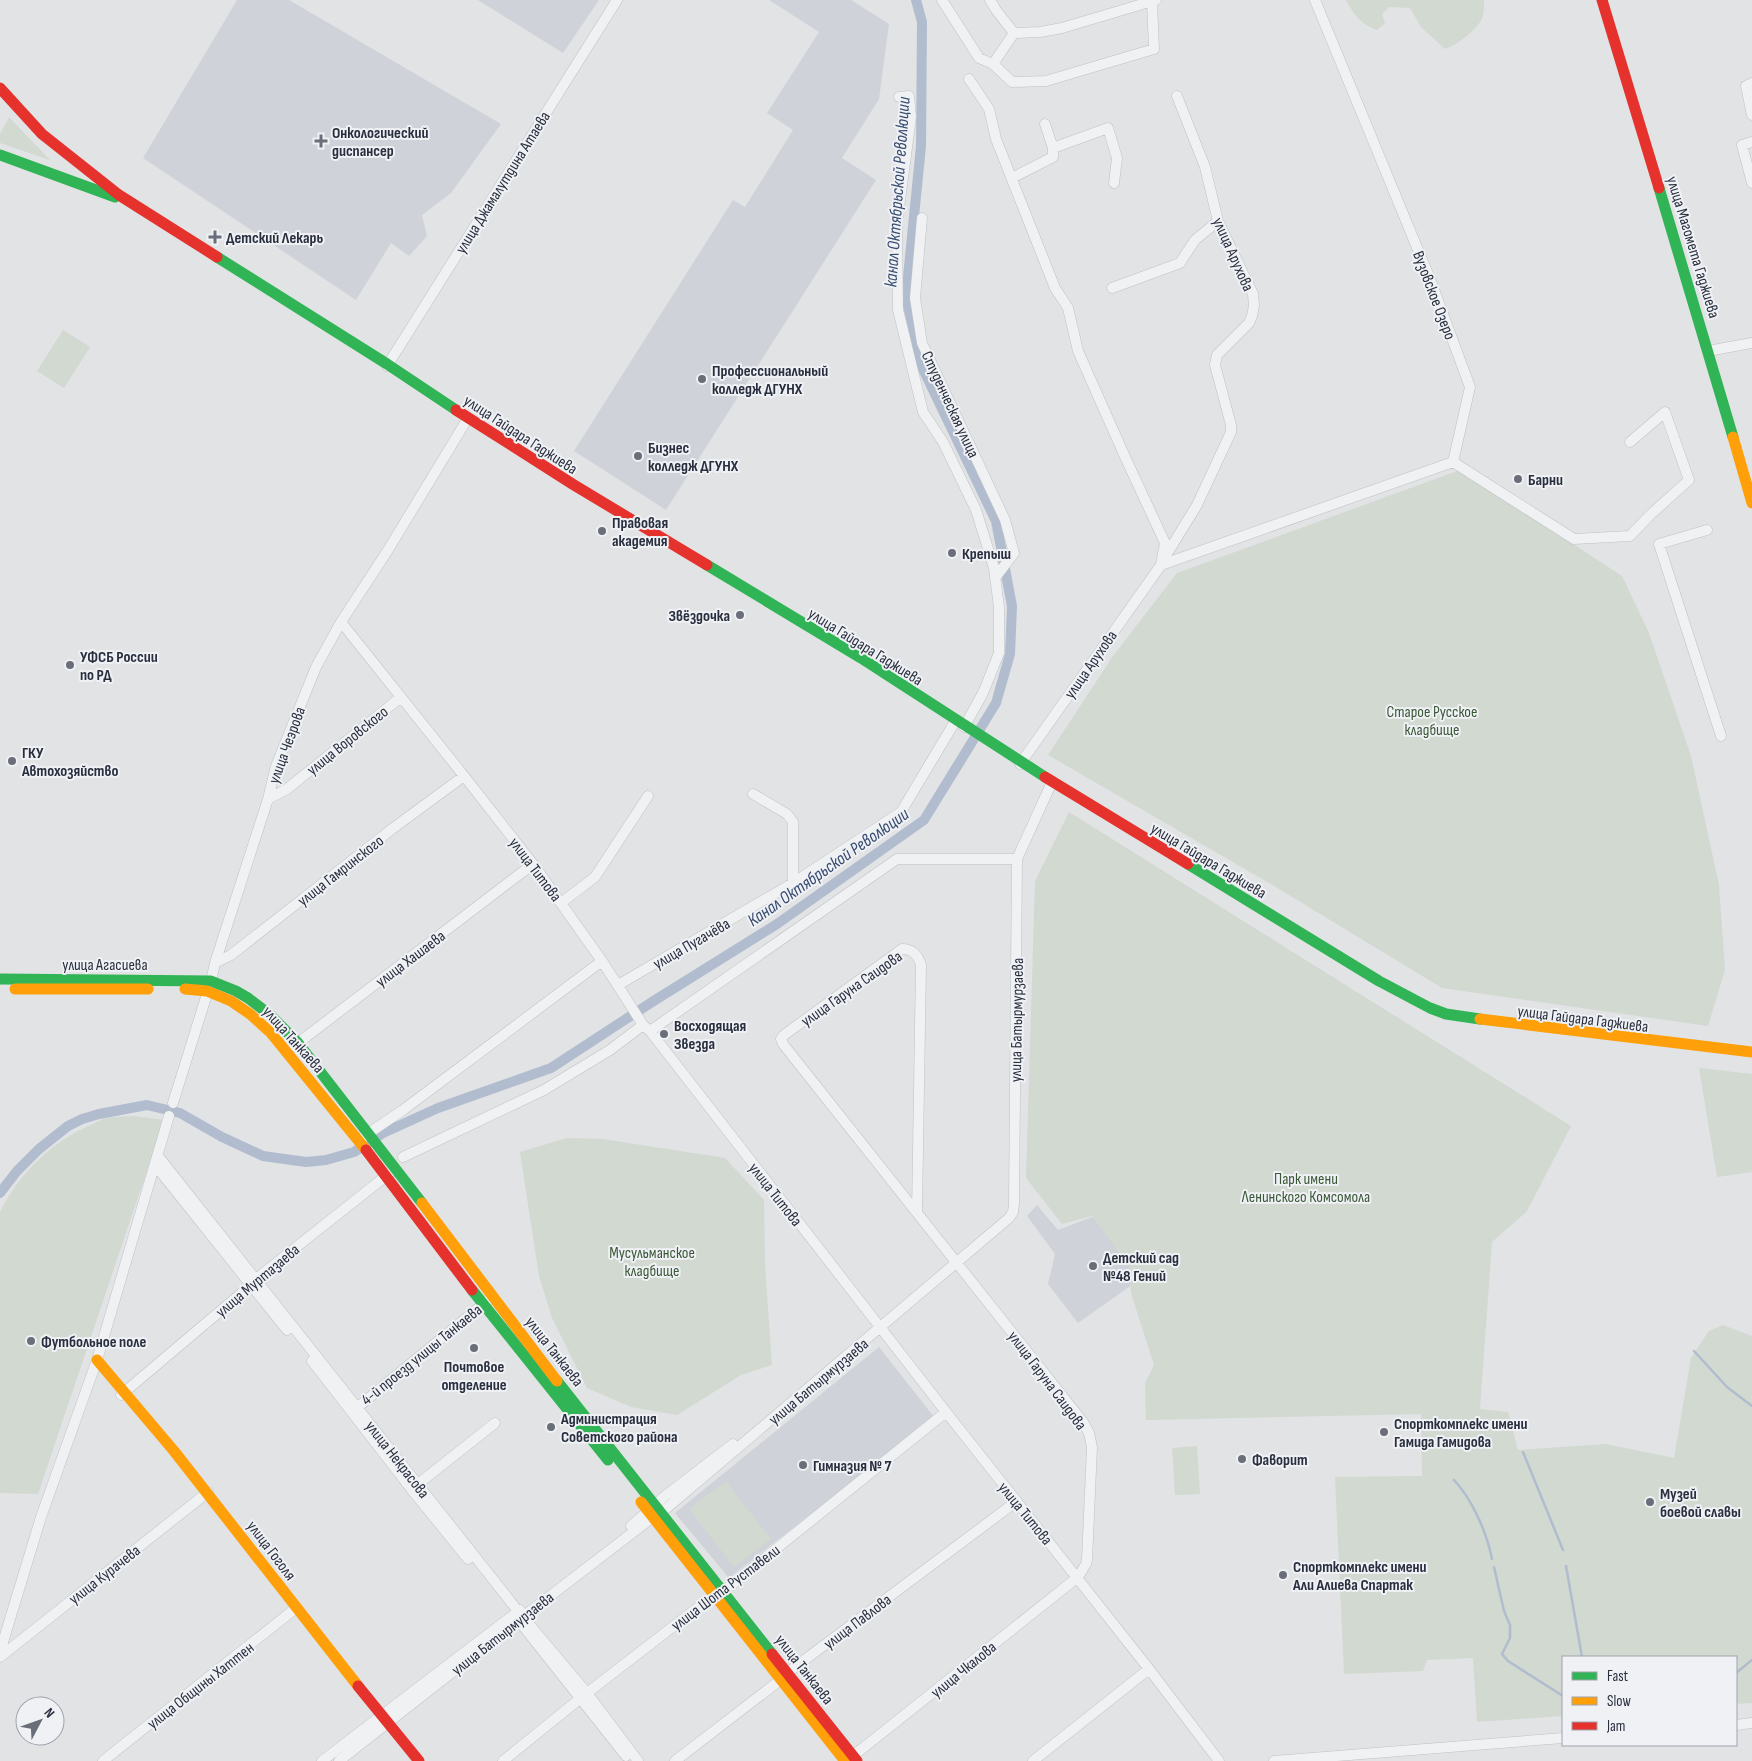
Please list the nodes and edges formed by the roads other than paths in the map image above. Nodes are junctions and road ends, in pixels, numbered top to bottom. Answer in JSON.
{"nodes":[{"id":1,"x":617,"y":0,"type":"edge"},
{"id":2,"x":990,"y":0,"type":"edge"},
{"id":3,"x":1315,"y":0,"type":"edge"},
{"id":4,"x":1603,"y":0,"type":"edge"},
{"id":5,"x":946,"y":1,"type":"edge"},
{"id":6,"x":1154,"y":1,"type":"edge"},
{"id":7,"x":1014,"y":33,"type":"junction"},
{"id":8,"x":993,"y":64,"type":"junction"},
{"id":9,"x":969,"y":79,"type":"dead end"},
{"id":10,"x":1749,"y":85,"type":"edge"},
{"id":11,"x":0,"y":88,"type":"edge"},
{"id":12,"x":1177,"y":96,"type":"dead end"},
{"id":13,"x":898,"y":97,"type":"dead end"},
{"id":14,"x":1752,"y":115,"type":"edge"},
{"id":15,"x":1045,"y":124,"type":"dead end"},
{"id":16,"x":1752,"y":142,"type":"edge"},
{"id":17,"x":1054,"y":148,"type":"junction"},
{"id":18,"x":0,"y":155,"type":"edge"},
{"id":19,"x":1012,"y":178,"type":"junction"},
{"id":20,"x":1114,"y":183,"type":"dead end"},
{"id":21,"x":1752,"y":183,"type":"edge"},
{"id":22,"x":922,"y":218,"type":"dead end"},
{"id":23,"x":1218,"y":220,"type":"junction"},
{"id":24,"x":1112,"y":288,"type":"dead end"},
{"id":25,"x":1752,"y":343,"type":"edge"},
{"id":26,"x":1709,"y":351,"type":"junction"},
{"id":27,"x":387,"y":365,"type":"junction"},
{"id":28,"x":467,"y":419,"type":"junction"},
{"id":29,"x":1630,"y":442,"type":"dead end"},
{"id":30,"x":1453,"y":462,"type":"junction"},
{"id":31,"x":1752,"y":496,"type":"edge"},
{"id":32,"x":1752,"y":503,"type":"edge"},
{"id":33,"x":1707,"y":530,"type":"dead end"},
{"id":34,"x":1161,"y":565,"type":"junction"},
{"id":35,"x":995,"y":578,"type":"junction"},
{"id":36,"x":341,"y":622,"type":"junction"},
{"id":37,"x":400,"y":697,"type":"junction"},
{"id":38,"x":960,"y":724,"type":"junction"},
{"id":39,"x":1721,"y":736,"type":"dead end"},
{"id":40,"x":1021,"y":762,"type":"junction"},
{"id":41,"x":464,"y":776,"type":"junction"},
{"id":42,"x":1051,"y":783,"type":"junction"},
{"id":43,"x":753,"y":794,"type":"dead end"},
{"id":44,"x":648,"y":796,"type":"dead end"},
{"id":45,"x":268,"y":799,"type":"junction"},
{"id":46,"x":1017,"y":859,"type":"junction"},
{"id":47,"x":533,"y":864,"type":"junction"},
{"id":48,"x":793,"y":883,"type":"junction"},
{"id":49,"x":561,"y":903,"type":"junction"},
{"id":50,"x":602,"y":961,"type":"junction"},
{"id":51,"x":215,"y":963,"type":"junction"},
{"id":52,"x":0,"y":979,"type":"edge"},
{"id":53,"x":618,"y":985,"type":"junction"},
{"id":54,"x":209,"y":986,"type":"junction"},
{"id":55,"x":0,"y":988,"type":"edge"},
{"id":56,"x":646,"y":1028,"type":"junction"},
{"id":57,"x":298,"y":1043,"type":"junction"},
{"id":58,"x":287,"y":1051,"type":"junction"},
{"id":59,"x":1752,"y":1053,"type":"edge"},
{"id":60,"x":173,"y":1103,"type":"dead end"},
{"id":61,"x":169,"y":1116,"type":"dead end"},
{"id":62,"x":369,"y":1134,"type":"junction"},
{"id":63,"x":357,"y":1140,"type":"junction"},
{"id":64,"x":373,"y":1150,"type":"junction"},
{"id":65,"x":403,"y":1157,"type":"dead end"},
{"id":66,"x":157,"y":1160,"type":"junction"},
{"id":67,"x":394,"y":1167,"type":"junction"},
{"id":68,"x":387,"y":1176,"type":"junction"},
{"id":69,"x":917,"y":1212,"type":"junction"},
{"id":70,"x":956,"y":1262,"type":"junction"},
{"id":71,"x":253,"y":1282,"type":"junction"},
{"id":72,"x":493,"y":1296,"type":"junction"},
{"id":73,"x":483,"y":1304,"type":"junction"},
{"id":74,"x":880,"y":1327,"type":"junction"},
{"id":75,"x":96,"y":1363,"type":"junction"},
{"id":76,"x":124,"y":1393,"type":"junction"},
{"id":77,"x":354,"y":1410,"type":"junction"},
{"id":78,"x":946,"y":1412,"type":"junction"},
{"id":79,"x":495,"y":1423,"type":"dead end"},
{"id":80,"x":414,"y":1487,"type":"junction"},
{"id":81,"x":205,"y":1494,"type":"junction"},
{"id":82,"x":1017,"y":1501,"type":"junction"},
{"id":83,"x":654,"y":1511,"type":"junction"},
{"id":84,"x":1078,"y":1578,"type":"junction"},
{"id":85,"x":720,"y":1592,"type":"junction"},
{"id":86,"x":293,"y":1610,"type":"junction"},
{"id":87,"x":518,"y":1616,"type":"junction"},
{"id":88,"x":0,"y":1652,"type":"edge"},
{"id":89,"x":0,"y":1657,"type":"edge"},
{"id":90,"x":1149,"y":1669,"type":"junction"},
{"id":91,"x":783,"y":1677,"type":"junction"},
{"id":92,"x":584,"y":1696,"type":"junction"},
{"id":93,"x":382,"y":1721,"type":"junction"},
{"id":94,"x":1752,"y":1723,"type":"edge"},
{"id":95,"x":1737,"y":1725,"type":"edge"},
{"id":96,"x":1562,"y":1738,"type":"edge"},
{"id":97,"x":851,"y":1760,"type":"edge"},
{"id":98,"x":1215,"y":1760,"type":"edge"},
{"id":99,"x":103,"y":1761,"type":"edge"},
{"id":100,"x":322,"y":1761,"type":"edge"},
{"id":101,"x":339,"y":1761,"type":"edge"},
{"id":102,"x":409,"y":1761,"type":"edge"},
{"id":103,"x":419,"y":1761,"type":"edge"},
{"id":104,"x":503,"y":1761,"type":"edge"},
{"id":105,"x":630,"y":1761,"type":"edge"},
{"id":106,"x":638,"y":1761,"type":"edge"},
{"id":107,"x":675,"y":1761,"type":"edge"},
{"id":108,"x":1033,"y":1761,"type":"edge"},
{"id":109,"x":1230,"y":1761,"type":"edge"},
{"id":110,"x":1274,"y":1761,"type":"edge"}],
"edges":[{"from":1,"to":27,"type":"street","name":"улица Джамалутдина Атаева"},
{"from":2,"to":7,"type":"street"},
{"from":3,"to":30,"type":"street","name":"Вузовское Озеро"},
{"from":4,"to":26,"type":"main road","name":"улица Магомета Гаджиева"},
{"from":5,"to":8,"type":"street"},
{"from":6,"to":7,"type":"street"},
{"from":6,"to":8,"type":"street"},
{"from":7,"to":8,"type":"street"},
{"from":9,"to":19,"type":"street","name":"улица Арухова"},
{"from":10,"to":14,"type":"street"},
{"from":11,"to":27,"type":"main road","name":"улица Гайдара Гаджиева"},
{"from":12,"to":23,"type":"street","name":"улица Арухова"},
{"from":13,"to":35,"type":"street","name":"улица Пугачёва"},
{"from":15,"to":17,"type":"street"},
{"from":16,"to":21,"type":"street"},
{"from":17,"to":19,"type":"street"},
{"from":17,"to":20,"type":"street"},
{"from":18,"to":27,"type":"main road","name":"улица Гайдара Гаджиева"},
{"from":19,"to":34,"type":"street","name":"улица Арухова"},
{"from":22,"to":35,"type":"street","name":"Студенческая улица"},
{"from":23,"to":24,"type":"street"},
{"from":23,"to":34,"type":"street","name":"улица Арухова"},
{"from":25,"to":26,"type":"street"},
{"from":26,"to":31,"type":"main road","name":"улица Магомета Гаджиева"},
{"from":26,"to":32,"type":"main road","name":"улица Магомета Гаджиева"},
{"from":27,"to":28,"type":"main road","name":"улица Гайдара Гаджиева"},
{"from":28,"to":36,"type":"street","name":"улица Чеэрова"},
{"from":28,"to":38,"type":"main road","name":"улица Гайдара Гаджиева"},
{"from":29,"to":30,"type":"street"},
{"from":30,"to":34,"type":"street"},
{"from":33,"to":39,"type":"street"},
{"from":34,"to":40,"type":"street","name":"улица Арухова"},
{"from":35,"to":38,"type":"street","name":"улица Пугачёва"},
{"from":36,"to":37,"type":"street","name":"улица Титова"},
{"from":36,"to":45,"type":"street","name":"улица Чеэрова"},
{"from":37,"to":41,"type":"street","name":"улица Титова"},
{"from":37,"to":45,"type":"street","name":"улица Воровского"},
{"from":38,"to":40,"type":"main road","name":"улица Гайдара Гаджиева"},
{"from":38,"to":48,"type":"street","name":"улица Пугачёва"},
{"from":40,"to":42,"type":"main road","name":"улица Гайдара Гаджиева"},
{"from":41,"to":47,"type":"street","name":"улица Титова"},
{"from":41,"to":51,"type":"street","name":"улица Гамринского"},
{"from":42,"to":46,"type":"street","name":"улица Батырмурзаева"},
{"from":42,"to":59,"type":"main road","name":"улица Гайдара Гаджиева"},
{"from":43,"to":48,"type":"street"},
{"from":44,"to":49,"type":"street"},
{"from":45,"to":51,"type":"street","name":"улица Чеэрова"},
{"from":46,"to":56,"type":"street"},
{"from":46,"to":70,"type":"street","name":"улица Батырмурзаева"},
{"from":47,"to":49,"type":"street","name":"улица Титова"},
{"from":47,"to":57,"type":"street","name":"улица Хашаева"},
{"from":48,"to":53,"type":"street","name":"улица Пугачёва"},
{"from":49,"to":50,"type":"street","name":"улица Титова"},
{"from":50,"to":53,"type":"street","name":"улица Титова"},
{"from":50,"to":62,"type":"street"},
{"from":51,"to":54,"type":"street","name":"улица Чеэрова"},
{"from":52,"to":54,"type":"main road","name":"улица Агасиева"},
{"from":53,"to":56,"type":"street","name":"улица Титова"},
{"from":54,"to":55,"type":"main road","name":"улица Агасиева"},
{"from":54,"to":57,"type":"main road","name":"улица Танкаева"},
{"from":54,"to":58,"type":"main road","name":"улица Танкаева"},
{"from":54,"to":60,"type":"street","name":"улица Чеэрова"},
{"from":56,"to":65,"type":"street"},
{"from":56,"to":74,"type":"street","name":"улица Титова"},
{"from":57,"to":58,"type":"street","name":"улица Хашаева"},
{"from":57,"to":62,"type":"main road","name":"улица Танкаева"},
{"from":58,"to":63,"type":"main road","name":"улица Танкаева"},
{"from":61,"to":66,"type":"street"},
{"from":62,"to":63,"type":"street"},
{"from":62,"to":64,"type":"main road","name":"улица Танкаева"},
{"from":63,"to":64,"type":"main road","name":"улица Танкаева"},
{"from":64,"to":67,"type":"main road","name":"улица Танкаева"},
{"from":64,"to":68,"type":"main road","name":"улица Танкаева"},
{"from":66,"to":71,"type":"street","name":"улица Некрасова"},
{"from":66,"to":75,"type":"street"},
{"from":67,"to":68,"type":"street","name":"улица Муртазаева"},
{"from":67,"to":72,"type":"main road","name":"улица Танкаева"},
{"from":68,"to":71,"type":"street","name":"улица Муртазаева"},
{"from":68,"to":73,"type":"main road","name":"улица Танкаева"},
{"from":69,"to":69,"type":"street","name":"улица Гаруна Саидова"},
{"from":69,"to":70,"type":"street","name":"улица Гаруна Саидова"},
{"from":70,"to":74,"type":"street","name":"улица Батырмурзаева"},
{"from":70,"to":84,"type":"street","name":"улица Гаруна Саидова"},
{"from":71,"to":76,"type":"street","name":"улица Муртазаева"},
{"from":71,"to":77,"type":"street","name":"улица Некрасова"},
{"from":72,"to":73,"type":"street","name":"4-й проезд улицы Танкаева"},
{"from":72,"to":83,"type":"main road","name":"улица Танкаева"},
{"from":73,"to":77,"type":"street","name":"4-й проезд улицы Танкаева"},
{"from":73,"to":83,"type":"main road","name":"улица Танкаева"},
{"from":74,"to":78,"type":"street","name":"улица Титова"},
{"from":74,"to":83,"type":"street","name":"улица Батырмурзаева"},
{"from":75,"to":76,"type":"main road","name":"улица Гоголя"},
{"from":75,"to":88,"type":"street"},
{"from":76,"to":81,"type":"main road","name":"улица Гоголя"},
{"from":77,"to":80,"type":"street","name":"улица Некрасова"},
{"from":78,"to":82,"type":"street","name":"улица Титова"},
{"from":78,"to":85,"type":"street","name":"улица Шота Руставели"},
{"from":79,"to":80,"type":"street"},
{"from":80,"to":87,"type":"street","name":"улица Некрасова"},
{"from":81,"to":86,"type":"main road","name":"улица Гоголя"},
{"from":81,"to":89,"type":"street","name":"улица Курачева"},
{"from":82,"to":84,"type":"street","name":"улица Титова"},
{"from":82,"to":91,"type":"street","name":"улица Павлова"},
{"from":83,"to":85,"type":"main road","name":"улица Танкаева"},
{"from":83,"to":87,"type":"street","name":"улица Батырмурзаева"},
{"from":84,"to":90,"type":"street","name":"улица Титова"},
{"from":84,"to":97,"type":"street","name":"улица Чкалова"},
{"from":85,"to":91,"type":"main road","name":"улица Танкаева"},
{"from":85,"to":92,"type":"street","name":"улица Шота Руставели"},
{"from":86,"to":93,"type":"main road","name":"улица Гоголя"},
{"from":86,"to":99,"type":"street","name":"улица Общины Хаттен"},
{"from":87,"to":92,"type":"street","name":"улица Некрасова"},
{"from":87,"to":93,"type":"street","name":"улица Батырмурзаева"},
{"from":90,"to":98,"type":"street","name":"улица Титова"},
{"from":90,"to":108,"type":"street"},
{"from":91,"to":97,"type":"main road","name":"улица Танкаева"},
{"from":91,"to":107,"type":"street","name":"улица Павлова"},
{"from":92,"to":104,"type":"street","name":"улица Шота Руставели"},
{"from":92,"to":105,"type":"street","name":"улица Некрасова"},
{"from":92,"to":106,"type":"street","name":"улица Некрасова"},
{"from":93,"to":100,"type":"street","name":"улица Батырмурзаева"},
{"from":93,"to":101,"type":"street","name":"улица Батырмурзаева"},
{"from":93,"to":102,"type":"main road","name":"улица Гоголя"},
{"from":93,"to":103,"type":"main road","name":"улица Гоголя"},
{"from":94,"to":95,"type":"street"},
{"from":96,"to":110,"type":"street"},
{"from":98,"to":109,"type":"street"}]}
